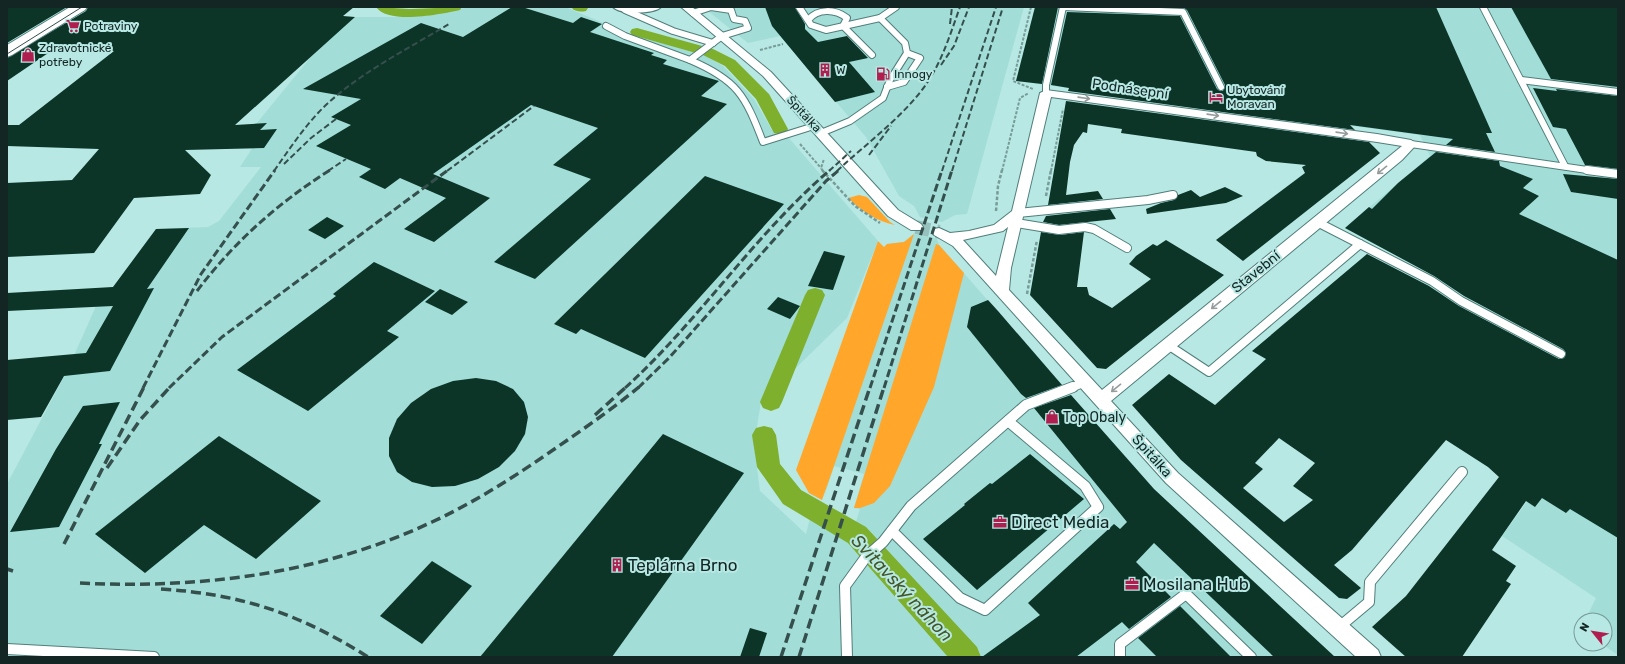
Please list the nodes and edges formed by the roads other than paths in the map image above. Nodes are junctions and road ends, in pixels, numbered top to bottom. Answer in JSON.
{"nodes":[{"id":1,"x":80,"y":7,"type":"edge"},
{"id":2,"x":656,"y":7,"type":"edge"},
{"id":3,"x":799,"y":7,"type":"edge"},
{"id":4,"x":881,"y":7,"type":"edge"},
{"id":5,"x":896,"y":7,"type":"edge"},
{"id":6,"x":1063,"y":7,"type":"edge"},
{"id":7,"x":1483,"y":7,"type":"edge"},
{"id":8,"x":622,"y":9,"type":"edge"},
{"id":9,"x":689,"y":10,"type":"edge"},
{"id":10,"x":882,"y":16,"type":"junction"},
{"id":11,"x":808,"y":20,"type":"junction"},
{"id":12,"x":606,"y":26,"type":"dead end"},
{"id":13,"x":843,"y":26,"type":"junction"},
{"id":14,"x":714,"y":42,"type":"junction"},
{"id":15,"x":7,"y":52,"type":"edge"},
{"id":16,"x":907,"y":53,"type":"junction"},
{"id":17,"x":872,"y":55,"type":"dead end"},
{"id":18,"x":690,"y":60,"type":"junction"},
{"id":19,"x":1521,"y":80,"type":"junction"},
{"id":20,"x":886,"y":87,"type":"junction"},
{"id":21,"x":1220,"y":87,"type":"dead end"},
{"id":22,"x":1618,"y":92,"type":"edge"},
{"id":23,"x":1046,"y":93,"type":"junction"},
{"id":24,"x":818,"y":129,"type":"junction"},
{"id":25,"x":1411,"y":144,"type":"junction"},
{"id":26,"x":1565,"y":166,"type":"junction"},
{"id":27,"x":1618,"y":174,"type":"edge"},
{"id":28,"x":1173,"y":195,"type":"dead end"},
{"id":29,"x":1013,"y":220,"type":"junction"},
{"id":30,"x":1317,"y":222,"type":"junction"},
{"id":31,"x":916,"y":227,"type":"tunnel mouth"},
{"id":32,"x":1360,"y":244,"type":"junction"},
{"id":33,"x":1127,"y":248,"type":"dead end"},
{"id":34,"x":1002,"y":291,"type":"junction"},
{"id":35,"x":1168,"y":345,"type":"junction"},
{"id":36,"x":1561,"y":354,"type":"dead end"},
{"id":37,"x":1085,"y":382,"type":"junction"},
{"id":38,"x":1101,"y":400,"type":"junction"},
{"id":39,"x":1008,"y":421,"type":"junction"},
{"id":40,"x":1462,"y":472,"type":"dead end"},
{"id":41,"x":892,"y":531,"type":"junction"},
{"id":42,"x":1338,"y":628,"type":"junction"},
{"id":43,"x":7,"y":648,"type":"edge"},
{"id":44,"x":1368,"y":656,"type":"edge"},
{"id":45,"x":154,"y":657,"type":"edge"},
{"id":46,"x":847,"y":657,"type":"edge"},
{"id":47,"x":1120,"y":657,"type":"edge"},
{"id":48,"x":1251,"y":657,"type":"edge"}],
"edges":[{"from":1,"to":15,"type":"street"},
{"from":2,"to":8,"type":"street"},
{"from":3,"to":11,"type":"lane"},
{"from":4,"to":10,"type":"lane"},
{"from":5,"to":10,"type":"lane"},
{"from":6,"to":21,"type":"lane"},
{"from":6,"to":23,"type":"lane"},
{"from":7,"to":19,"type":"lane"},
{"from":8,"to":14,"type":"lane"},
{"from":9,"to":14,"type":"street","name":"Špitálka"},
{"from":9,"to":14,"type":"lane"},
{"from":10,"to":13,"type":"lane"},
{"from":10,"to":16,"type":"lane"},
{"from":11,"to":13,"type":"lane"},
{"from":11,"to":13,"type":"lane"},
{"from":12,"to":18,"type":"lane"},
{"from":13,"to":17,"type":"lane"},
{"from":14,"to":18,"type":"lane"},
{"from":14,"to":24,"type":"street","name":"Špitálka"},
{"from":16,"to":20,"type":"lane"},
{"from":16,"to":20,"type":"lane"},
{"from":18,"to":24,"type":"lane"},
{"from":19,"to":22,"type":"lane"},
{"from":19,"to":26,"type":"lane"},
{"from":20,"to":24,"type":"lane"},
{"from":23,"to":25,"type":"street","name":"Podnásepní","one_way":true},
{"from":23,"to":29,"type":"street"},
{"from":24,"to":31,"type":"street","name":"Špitálka"},
{"from":25,"to":26,"type":"lane"},
{"from":25,"to":30,"type":"street","name":"Stavební","one_way":true},
{"from":26,"to":27,"type":"lane"},
{"from":28,"to":29,"type":"lane"},
{"from":29,"to":33,"type":"lane"},
{"from":29,"to":34,"type":"street"},
{"from":29,"to":34,"type":"street","name":"Špitálka"},
{"from":30,"to":32,"type":"lane"},
{"from":30,"to":35,"type":"street","name":"Stavební","one_way":true},
{"from":32,"to":35,"type":"lane"},
{"from":32,"to":36,"type":"lane"},
{"from":34,"to":37,"type":"street","name":"Špitálka"},
{"from":35,"to":38,"type":"street","name":"Stavební","one_way":true},
{"from":37,"to":38,"type":"street","name":"Špitálka"},
{"from":37,"to":39,"type":"lane"},
{"from":38,"to":42,"type":"street","name":"Špitálka"},
{"from":39,"to":41,"type":"lane"},
{"from":39,"to":41,"type":"lane"},
{"from":40,"to":42,"type":"lane"},
{"from":41,"to":46,"type":"lane"},
{"from":42,"to":44,"type":"street","name":"Špitálka"},
{"from":43,"to":45,"type":"lane"},
{"from":47,"to":48,"type":"lane"}]}
